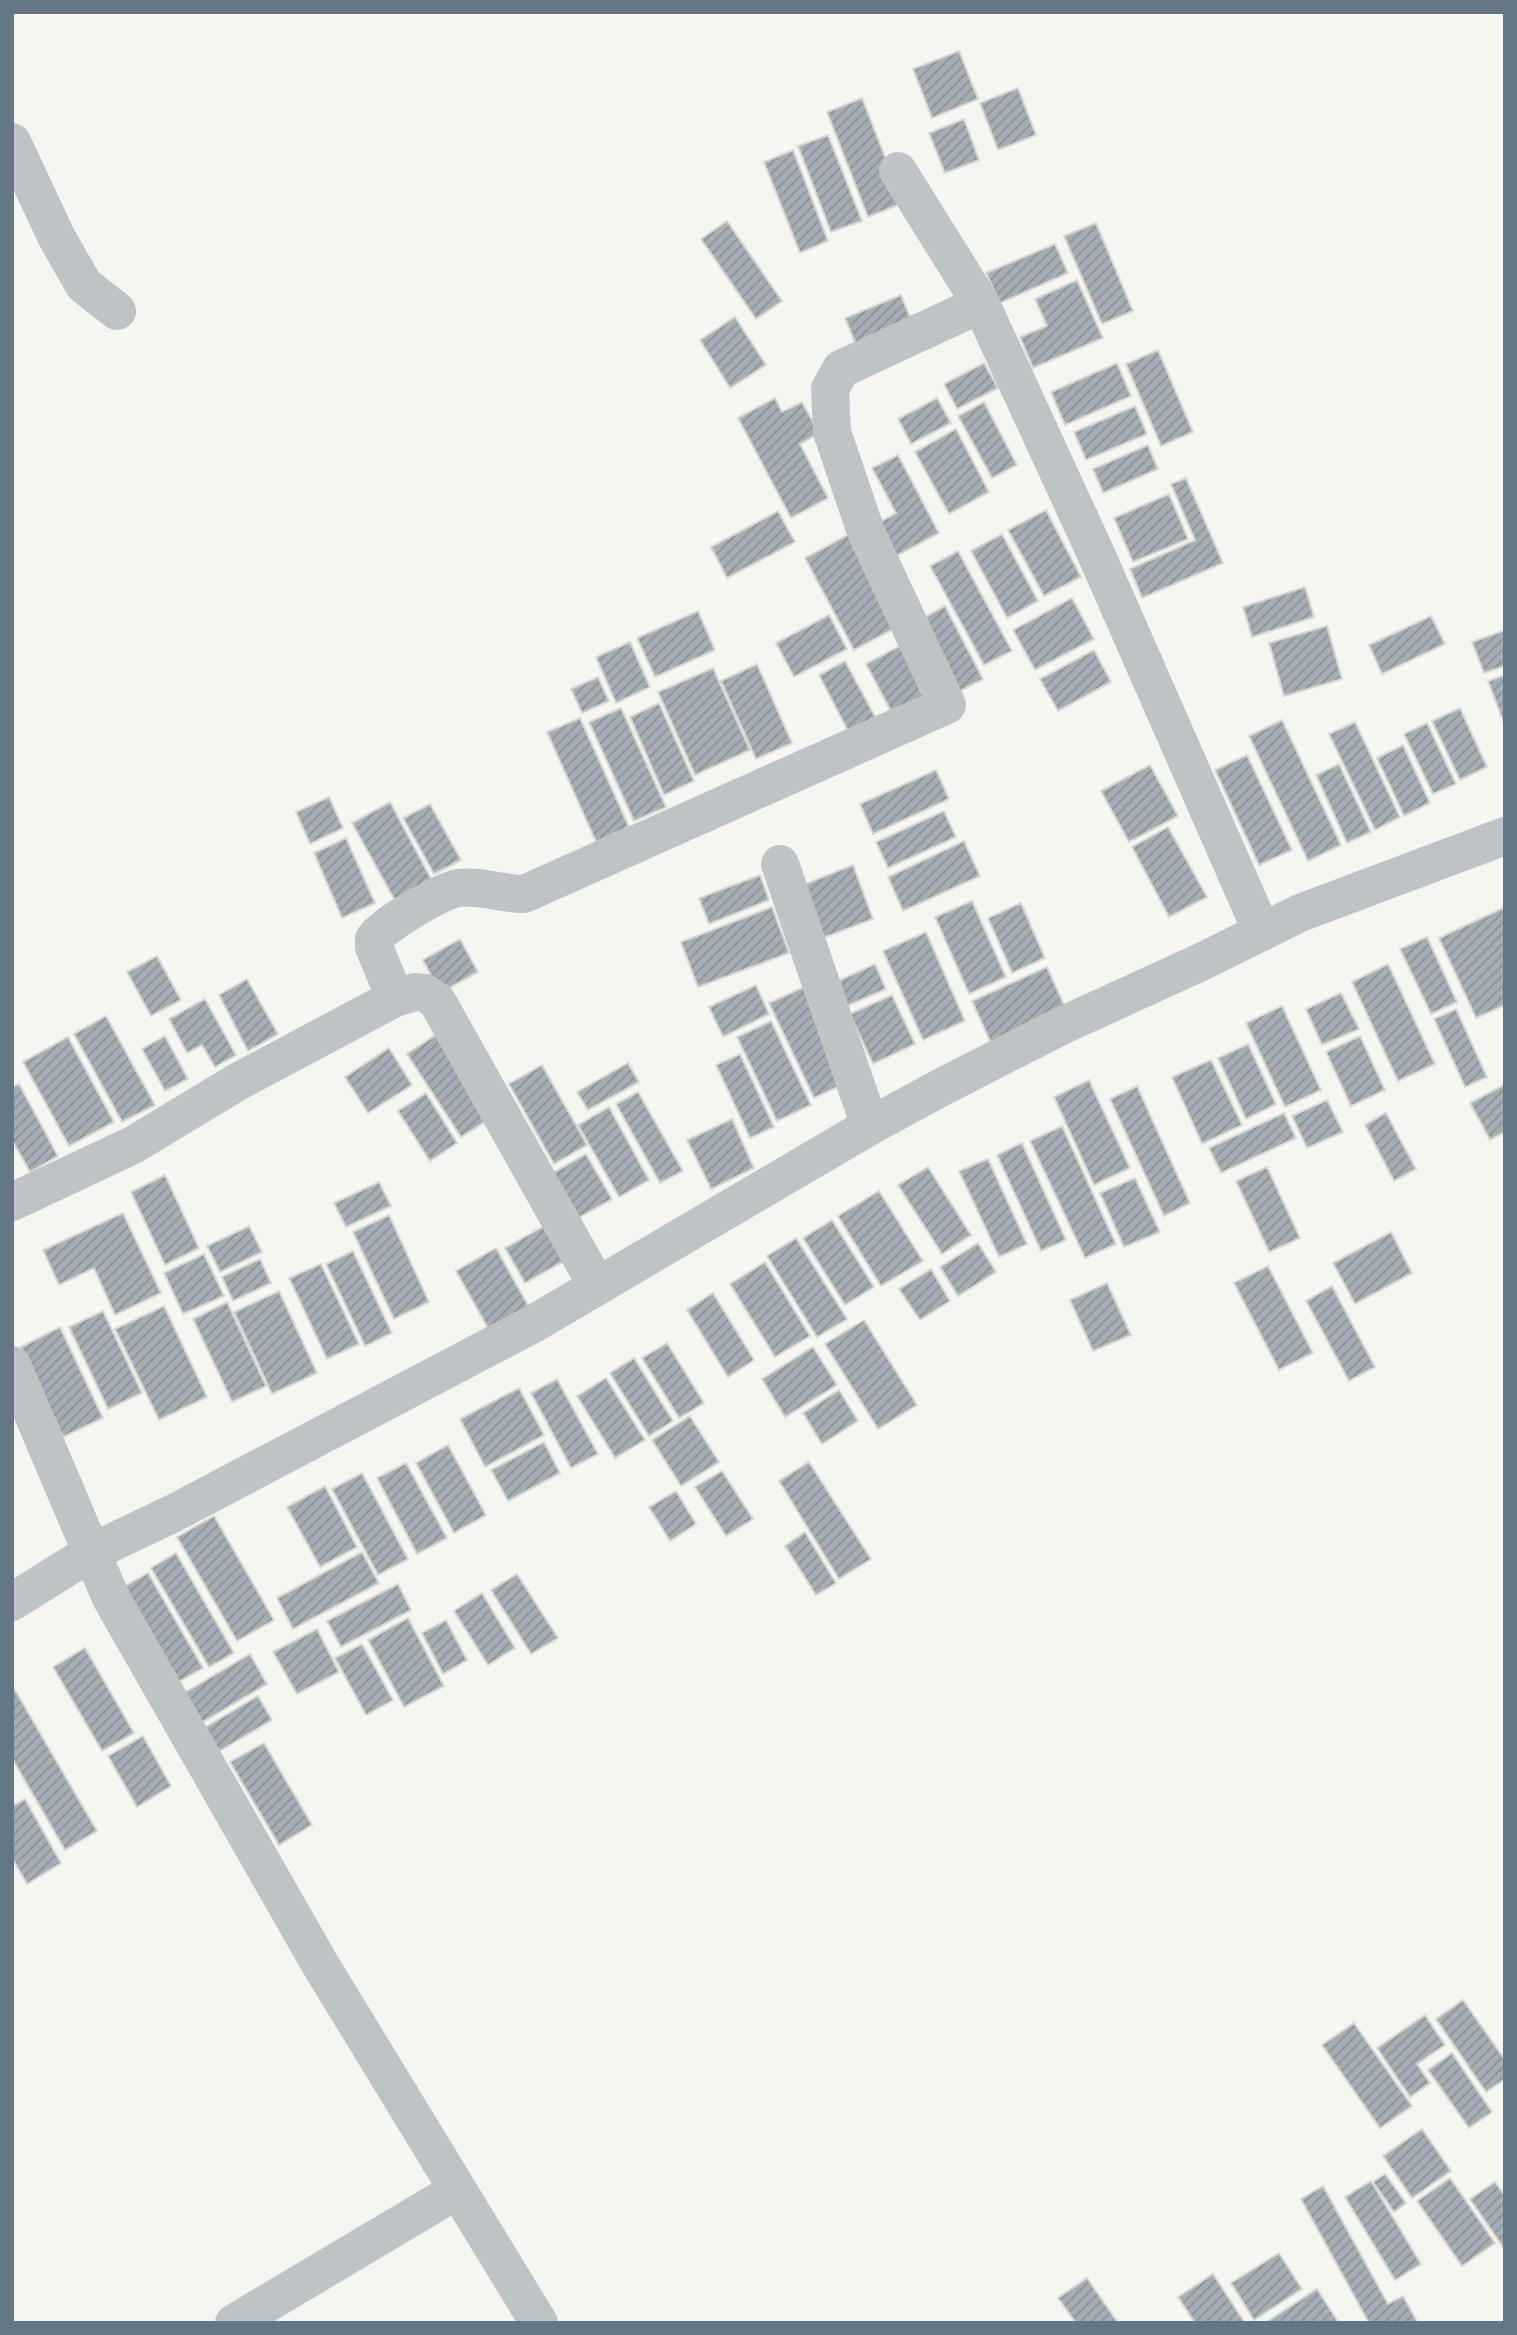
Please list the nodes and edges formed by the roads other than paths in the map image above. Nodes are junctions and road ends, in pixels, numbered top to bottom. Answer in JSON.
{"nodes":[{"id":1,"x":12,"y":142,"type":"edge"},
{"id":2,"x":898,"y":171,"type":"dead end"},
{"id":3,"x":981,"y":304,"type":"junction"},
{"id":4,"x":117,"y":311,"type":"dead end"},
{"id":5,"x":1505,"y":836,"type":"edge"},
{"id":6,"x":779,"y":864,"type":"dead end"},
{"id":7,"x":1262,"y":932,"type":"junction"},
{"id":8,"x":395,"y":998,"type":"junction"},
{"id":9,"x":870,"y":1126,"type":"junction"},
{"id":10,"x":12,"y":1202,"type":"edge"},
{"id":11,"x":596,"y":1284,"type":"junction"},
{"id":12,"x":12,"y":1365,"type":"edge"},
{"id":13,"x":90,"y":1553,"type":"junction"},
{"id":14,"x":12,"y":1602,"type":"edge"},
{"id":15,"x":456,"y":2191,"type":"junction"},
{"id":16,"x":234,"y":2323,"type":"edge"},
{"id":17,"x":539,"y":2323,"type":"edge"}],
"edges":[{"from":1,"to":4,"type":"street"},
{"from":2,"to":3,"type":"street"},
{"from":3,"to":7,"type":"street"},
{"from":3,"to":8,"type":"street"},
{"from":5,"to":7,"type":"street"},
{"from":6,"to":9,"type":"street"},
{"from":7,"to":9,"type":"street"},
{"from":8,"to":10,"type":"street"},
{"from":8,"to":11,"type":"street"},
{"from":9,"to":11,"type":"street"},
{"from":11,"to":13,"type":"street"},
{"from":12,"to":13,"type":"street"},
{"from":13,"to":14,"type":"street"},
{"from":13,"to":15,"type":"street"},
{"from":15,"to":16,"type":"street"},
{"from":15,"to":17,"type":"street"}]}
